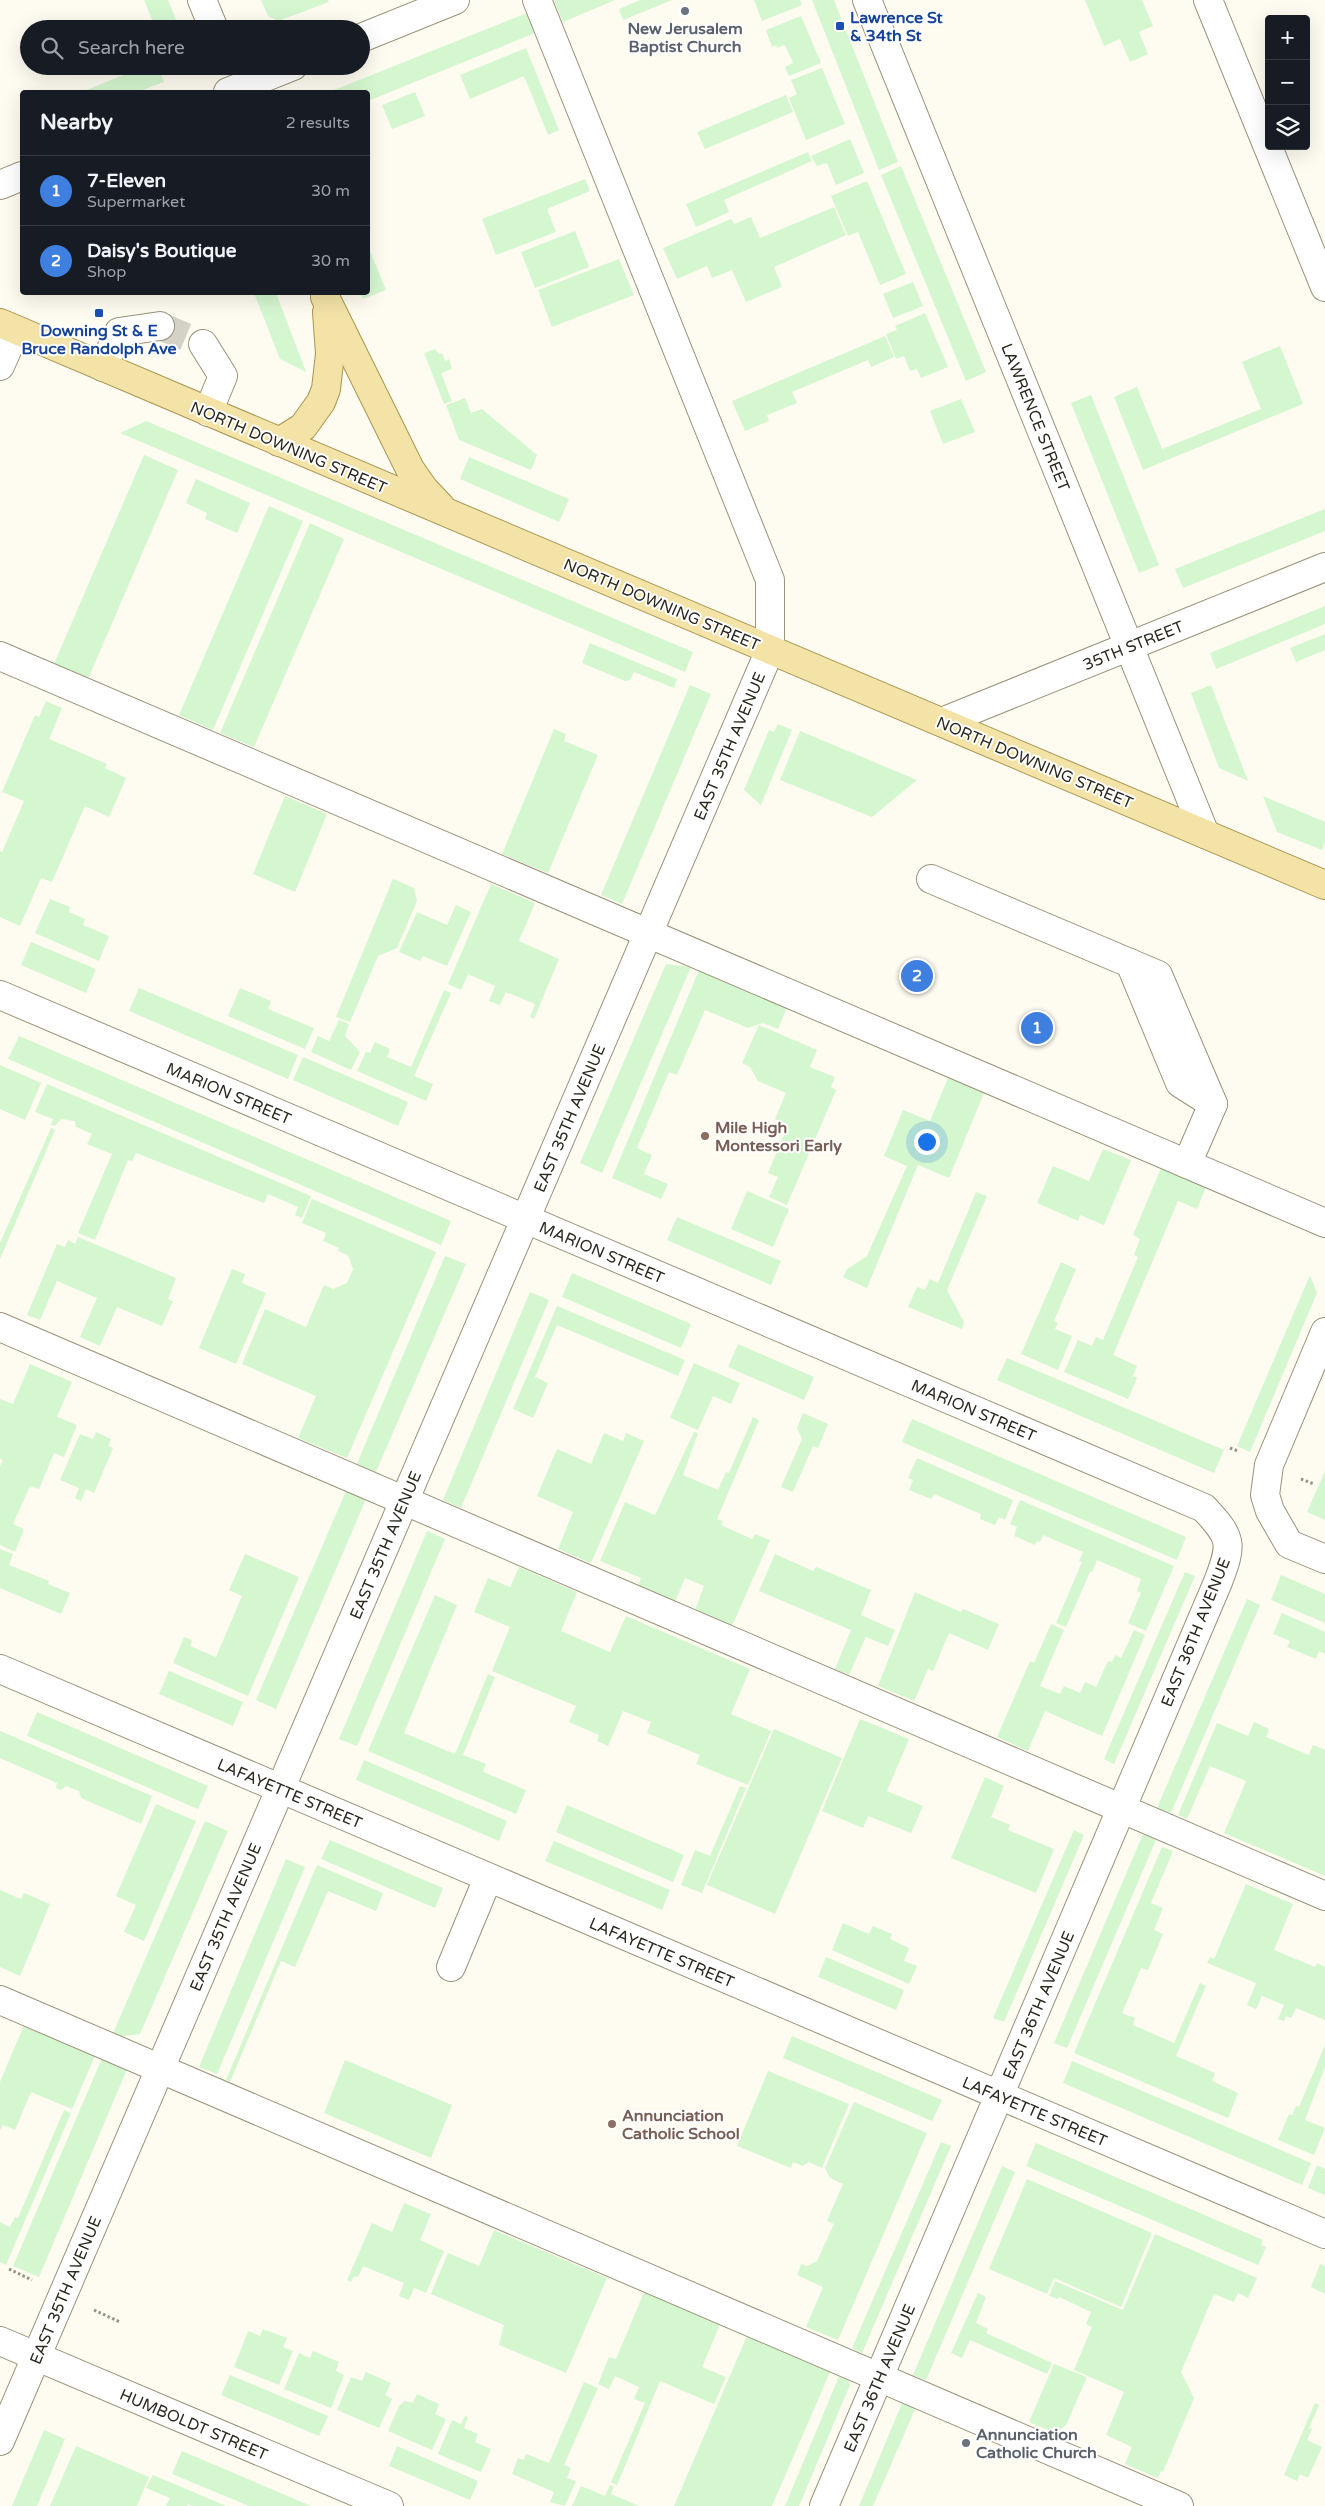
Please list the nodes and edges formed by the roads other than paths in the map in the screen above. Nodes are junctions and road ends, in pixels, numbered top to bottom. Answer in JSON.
{"nodes":[{"id":1,"x":202,"y":0,"type":"edge"},
{"id":2,"x":455,"y":0,"type":"edge"},
{"id":3,"x":537,"y":0,"type":"edge"},
{"id":4,"x":867,"y":0,"type":"edge"},
{"id":5,"x":1208,"y":0,"type":"edge"},
{"id":6,"x":210,"y":20,"type":"edge"},
{"id":7,"x":370,"y":34,"type":"edge"},
{"id":8,"x":265,"y":75,"type":"edge"},
{"id":9,"x":234,"y":85,"type":"edge"},
{"id":10,"x":20,"y":177,"type":"edge"},
{"id":11,"x":0,"y":185,"type":"edge"},
{"id":12,"x":1325,"y":287,"type":"edge"},
{"id":13,"x":325,"y":295,"type":"edge"},
{"id":14,"x":160,"y":326,"type":"tunnel mouth"},
{"id":15,"x":8,"y":327,"type":"edge"},
{"id":16,"x":203,"y":344,"type":"tunnel mouth"},
{"id":17,"x":0,"y":366,"type":"edge"},
{"id":18,"x":104,"y":367,"type":"junction"},
{"id":19,"x":208,"y":412,"type":"junction"},
{"id":20,"x":279,"y":442,"type":"junction"},
{"id":21,"x":446,"y":513,"type":"junction"},
{"id":22,"x":1325,"y":567,"type":"edge"},
{"id":23,"x":1129,"y":647,"type":"junction"},
{"id":24,"x":770,"y":650,"type":"junction"},
{"id":25,"x":0,"y":656,"type":"edge"},
{"id":26,"x":942,"y":722,"type":"junction"},
{"id":27,"x":1206,"y":834,"type":"junction"},
{"id":28,"x":931,"y":879,"type":"dead end"},
{"id":29,"x":1325,"y":885,"type":"edge"},
{"id":30,"x":648,"y":932,"type":"junction"},
{"id":31,"x":0,"y":996,"type":"edge"},
{"id":32,"x":1187,"y":1164,"type":"junction"},
{"id":33,"x":525,"y":1219,"type":"junction"},
{"id":34,"x":1325,"y":1222,"type":"edge"},
{"id":35,"x":0,"y":1327,"type":"edge"},
{"id":36,"x":1325,"y":1332,"type":"edge"},
{"id":37,"x":404,"y":1500,"type":"junction"},
{"id":38,"x":1204,"y":1508,"type":"joint"},
{"id":39,"x":1325,"y":1560,"type":"edge"},
{"id":40,"x":0,"y":1669,"type":"edge"},
{"id":41,"x":280,"y":1789,"type":"junction"},
{"id":42,"x":1121,"y":1808,"type":"junction"},
{"id":43,"x":488,"y":1878,"type":"junction"},
{"id":44,"x":1325,"y":1896,"type":"edge"},
{"id":45,"x":451,"y":1967,"type":"dead end"},
{"id":46,"x":0,"y":2000,"type":"edge"},
{"id":47,"x":160,"y":2069,"type":"junction"},
{"id":48,"x":999,"y":2095,"type":"junction"},
{"id":49,"x":1325,"y":2234,"type":"edge"},
{"id":50,"x":0,"y":2341,"type":"edge"},
{"id":51,"x":36,"y":2356,"type":"junction"},
{"id":52,"x":879,"y":2377,"type":"junction"},
{"id":53,"x":0,"y":2441,"type":"edge"},
{"id":54,"x":389,"y":2506,"type":"edge"},
{"id":55,"x":824,"y":2506,"type":"edge"},
{"id":56,"x":1180,"y":2506,"type":"edge"}],
"edges":[{"from":1,"to":6,"type":"street"},
{"from":2,"to":7,"type":"street"},
{"from":3,"to":24,"type":"street"},
{"from":4,"to":23,"type":"street","name":"LAWRENCE STREET"},
{"from":5,"to":12,"type":"street"},
{"from":8,"to":9,"type":"street"},
{"from":10,"to":11,"type":"street"},
{"from":13,"to":20,"type":"main road"},
{"from":13,"to":21,"type":"main road"},
{"from":14,"to":18,"type":"street"},
{"from":15,"to":17,"type":"street"},
{"from":15,"to":18,"type":"main road","name":"NORTH DOWNING STREET"},
{"from":16,"to":19,"type":"street"},
{"from":18,"to":19,"type":"main road","name":"NORTH DOWNING STREET"},
{"from":19,"to":20,"type":"main road","name":"NORTH DOWNING STREET"},
{"from":20,"to":21,"type":"main road","name":"NORTH DOWNING STREET"},
{"from":21,"to":24,"type":"main road","name":"NORTH DOWNING STREET"},
{"from":22,"to":23,"type":"street","name":"35TH STREET"},
{"from":23,"to":26,"type":"street","name":"35TH STREET"},
{"from":23,"to":27,"type":"street","name":"LAWRENCE STREET"},
{"from":24,"to":26,"type":"main road","name":"NORTH DOWNING STREET"},
{"from":24,"to":30,"type":"street","name":"EAST 35TH AVENUE"},
{"from":25,"to":30,"type":"street"},
{"from":26,"to":27,"type":"main road","name":"NORTH DOWNING STREET"},
{"from":27,"to":29,"type":"main road","name":"NORTH DOWNING STREET"},
{"from":28,"to":32,"type":"street"},
{"from":30,"to":32,"type":"street"},
{"from":30,"to":33,"type":"street","name":"EAST 35TH AVENUE"},
{"from":31,"to":33,"type":"street","name":"MARION STREET"},
{"from":32,"to":34,"type":"street"},
{"from":33,"to":37,"type":"street","name":"EAST 35TH AVENUE"},
{"from":33,"to":38,"type":"street","name":"MARION STREET"},
{"from":35,"to":37,"type":"street"},
{"from":36,"to":39,"type":"street"},
{"from":37,"to":41,"type":"street","name":"EAST 35TH AVENUE"},
{"from":37,"to":42,"type":"street"},
{"from":38,"to":42,"type":"street","name":"EAST 36TH AVENUE"},
{"from":40,"to":41,"type":"street","name":"LAFAYETTE STREET"},
{"from":41,"to":43,"type":"street","name":"LAFAYETTE STREET"},
{"from":41,"to":47,"type":"street","name":"EAST 35TH AVENUE"},
{"from":42,"to":44,"type":"street"},
{"from":42,"to":48,"type":"street","name":"EAST 36TH AVENUE"},
{"from":43,"to":45,"type":"street"},
{"from":43,"to":48,"type":"street","name":"LAFAYETTE STREET"},
{"from":46,"to":47,"type":"street"},
{"from":47,"to":51,"type":"street","name":"EAST 35TH AVENUE"},
{"from":47,"to":52,"type":"street"},
{"from":48,"to":49,"type":"street","name":"LAFAYETTE STREET"},
{"from":48,"to":52,"type":"street","name":"EAST 36TH AVENUE"},
{"from":50,"to":51,"type":"street","name":"HUMBOLDT STREET"},
{"from":51,"to":53,"type":"street","name":"EAST 35TH AVENUE"},
{"from":51,"to":54,"type":"street","name":"HUMBOLDT STREET"},
{"from":52,"to":55,"type":"street","name":"EAST 36TH AVENUE"},
{"from":52,"to":56,"type":"street"}]}
